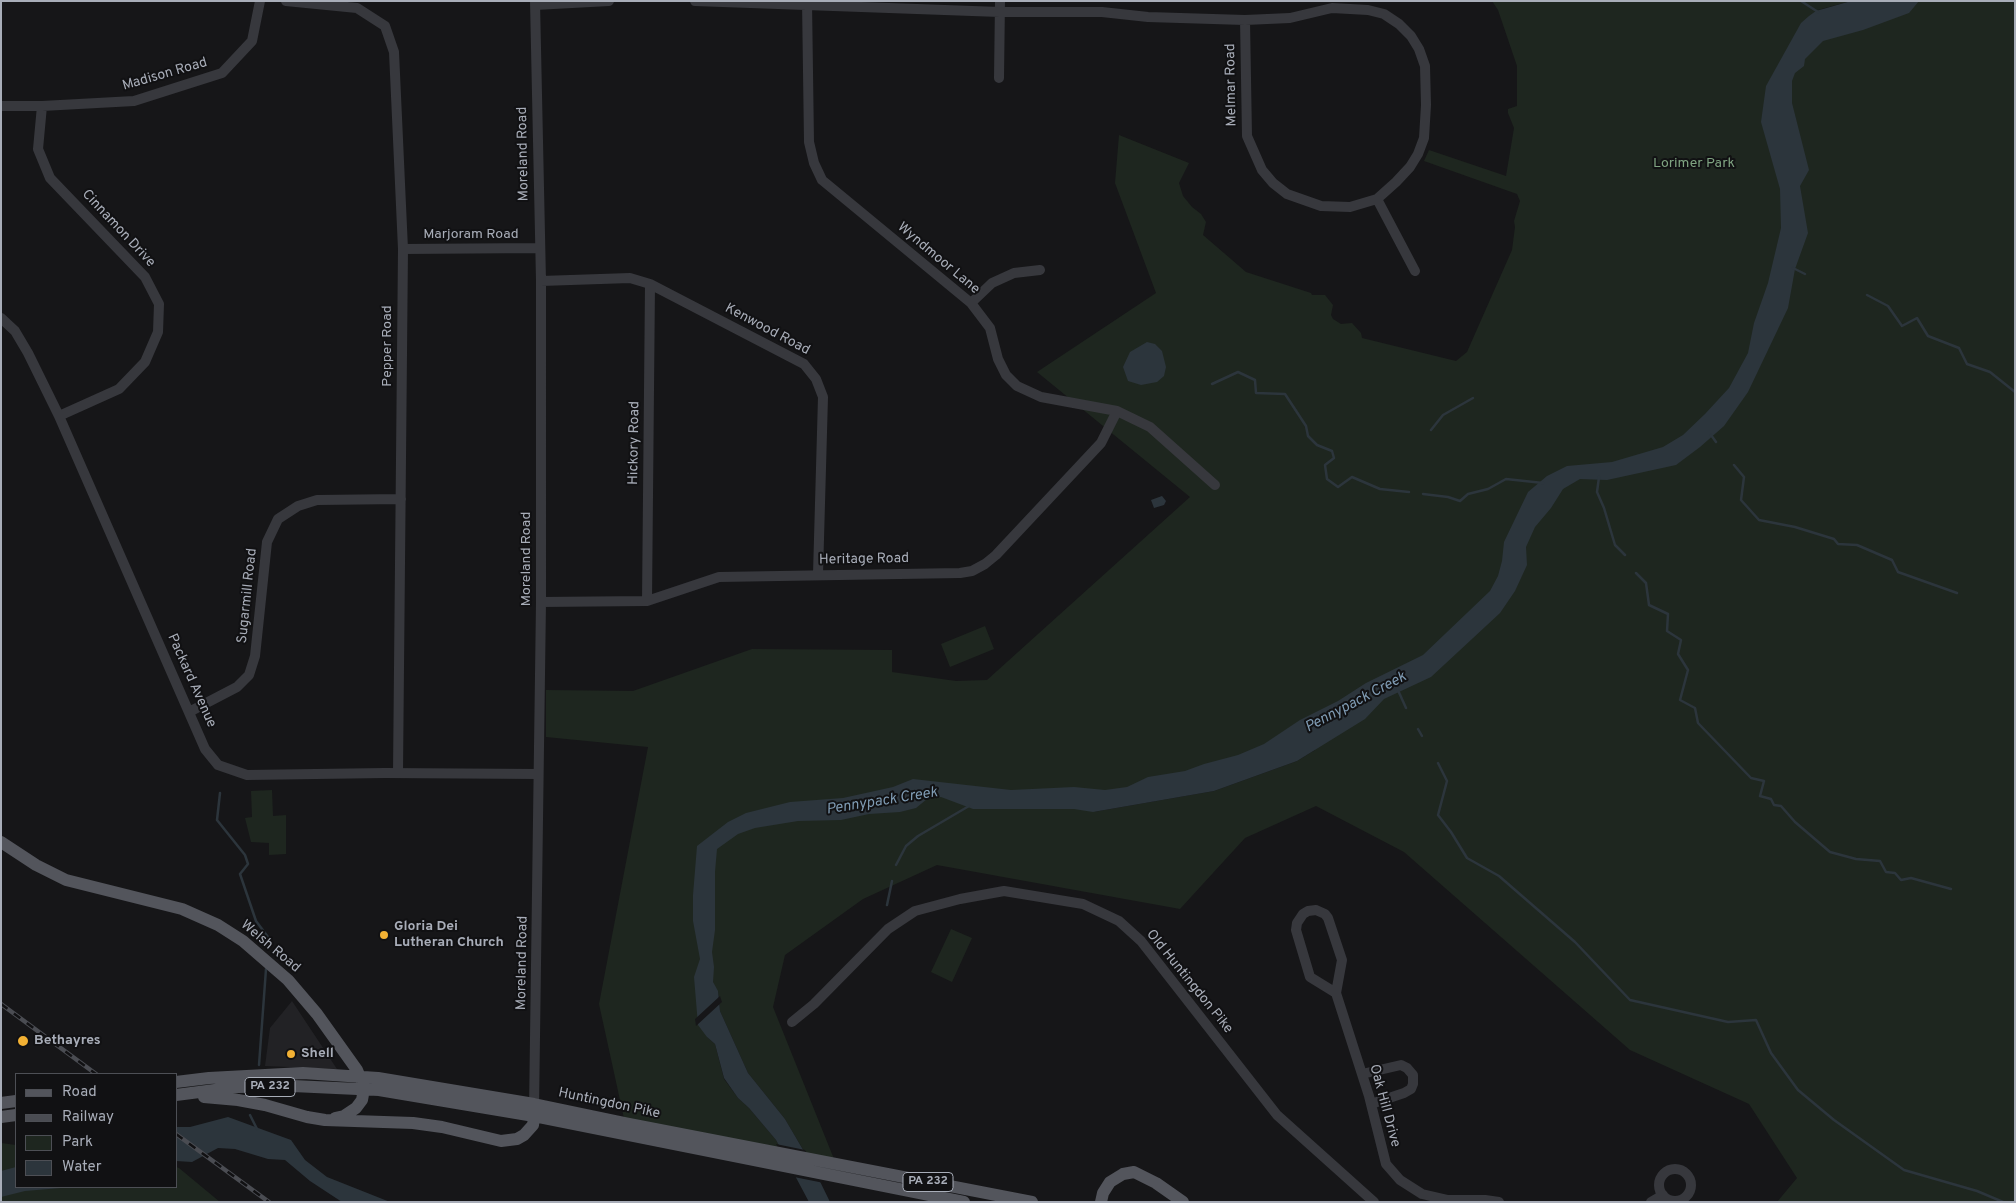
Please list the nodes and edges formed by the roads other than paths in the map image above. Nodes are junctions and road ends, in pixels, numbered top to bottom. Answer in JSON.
{"nodes":[{"id":1,"x":260,"y":1,"type":"edge"},
{"id":2,"x":286,"y":1,"type":"edge"},
{"id":3,"x":609,"y":1,"type":"edge"},
{"id":4,"x":694,"y":1,"type":"edge"},
{"id":5,"x":807,"y":2,"type":"edge"},
{"id":6,"x":535,"y":3,"type":"edge"},
{"id":7,"x":1000,"y":6,"type":"edge"},
{"id":8,"x":1245,"y":20,"type":"junction"},
{"id":9,"x":999,"y":78,"type":"dead end"},
{"id":10,"x":1,"y":106,"type":"edge"},
{"id":11,"x":42,"y":106,"type":"junction"},
{"id":12,"x":1377,"y":199,"type":"junction"},
{"id":13,"x":540,"y":248,"type":"junction"},
{"id":14,"x":403,"y":249,"type":"junction"},
{"id":15,"x":1040,"y":270,"type":"dead end"},
{"id":16,"x":1414,"y":271,"type":"dead end"},
{"id":17,"x":541,"y":281,"type":"junction"},
{"id":18,"x":650,"y":284,"type":"junction"},
{"id":19,"x":971,"y":303,"type":"junction"},
{"id":20,"x":1,"y":318,"type":"edge"},
{"id":21,"x":1118,"y":411,"type":"junction"},
{"id":22,"x":59,"y":416,"type":"junction"},
{"id":23,"x":1215,"y":485,"type":"dead end"},
{"id":24,"x":402,"y":499,"type":"junction"},
{"id":25,"x":818,"y":574,"type":"junction"},
{"id":26,"x":647,"y":601,"type":"junction"},
{"id":27,"x":541,"y":602,"type":"junction"},
{"id":28,"x":190,"y":712,"type":"junction"},
{"id":29,"x":398,"y":773,"type":"junction"},
{"id":30,"x":538,"y":774,"type":"junction"},
{"id":31,"x":1,"y":842,"type":"edge"},
{"id":32,"x":1336,"y":993,"type":"junction"},
{"id":33,"x":792,"y":1022,"type":"dead end"},
{"id":34,"x":1362,"y":1074,"type":"junction"},
{"id":35,"x":360,"y":1076,"type":"junction"},
{"id":36,"x":178,"y":1082,"type":"edge"},
{"id":37,"x":364,"y":1089,"type":"junction"},
{"id":38,"x":178,"y":1095,"type":"edge"},
{"id":39,"x":178,"y":1095,"type":"edge"},
{"id":40,"x":15,"y":1101,"type":"edge"},
{"id":41,"x":1,"y":1103,"type":"edge"},
{"id":42,"x":1371,"y":1104,"type":"junction"},
{"id":43,"x":534,"y":1110,"type":"junction"},
{"id":44,"x":15,"y":1114,"type":"edge"},
{"id":45,"x":1,"y":1117,"type":"edge"},
{"id":46,"x":325,"y":1120,"type":"junction"},
{"id":47,"x":1663,"y":1195,"type":"dead end"},
{"id":48,"x":964,"y":1202,"type":"edge"},
{"id":49,"x":1032,"y":1202,"type":"edge"},
{"id":50,"x":1101,"y":1202,"type":"edge"},
{"id":51,"x":1184,"y":1202,"type":"edge"},
{"id":52,"x":1374,"y":1202,"type":"edge"},
{"id":53,"x":1499,"y":1202,"type":"edge"},
{"id":54,"x":1651,"y":1202,"type":"edge"}],
"edges":[{"from":1,"to":11,"type":"street","name":"Madison Road"},
{"from":2,"to":14,"type":"street","name":"Pepper Road"},
{"from":3,"to":6,"type":"street"},
{"from":4,"to":5,"type":"street","name":"Melmar Road"},
{"from":5,"to":7,"type":"street","name":"Melmar Road"},
{"from":5,"to":19,"type":"street","name":"Wyndmoor Lane"},
{"from":6,"to":13,"type":"street","name":"Moreland Road"},
{"from":7,"to":8,"type":"street","name":"Melmar Road"},
{"from":7,"to":9,"type":"street"},
{"from":8,"to":12,"type":"street","name":"Melmar Road"},
{"from":8,"to":12,"type":"street","name":"Melmar Road"},
{"from":10,"to":11,"type":"street","name":"Madison Road"},
{"from":11,"to":22,"type":"street","name":"Cinnamon Drive"},
{"from":12,"to":16,"type":"street"},
{"from":13,"to":14,"type":"street","name":"Marjoram Road"},
{"from":13,"to":17,"type":"street","name":"Moreland Road"},
{"from":14,"to":24,"type":"street","name":"Pepper Road"},
{"from":15,"to":19,"type":"street"},
{"from":17,"to":18,"type":"street","name":"Kenwood Road"},
{"from":17,"to":27,"type":"street","name":"Moreland Road"},
{"from":18,"to":25,"type":"street","name":"Kenwood Road"},
{"from":18,"to":26,"type":"street","name":"Hickory Road"},
{"from":19,"to":21,"type":"street","name":"Wyndmoor Lane"},
{"from":20,"to":22,"type":"street","name":"Packard Avenue"},
{"from":21,"to":23,"type":"street","name":"Wyndmoor Lane"},
{"from":21,"to":25,"type":"street","name":"Heritage Road"},
{"from":22,"to":28,"type":"street","name":"Packard Avenue"},
{"from":24,"to":28,"type":"street","name":"Sugarmill Road"},
{"from":24,"to":29,"type":"street","name":"Pepper Road"},
{"from":25,"to":26,"type":"street","name":"Heritage Road"},
{"from":26,"to":27,"type":"street","name":"Heritage Road"},
{"from":27,"to":30,"type":"street","name":"Moreland Road"},
{"from":28,"to":29,"type":"street","name":"Packard Avenue"},
{"from":29,"to":30,"type":"street","name":"Packard Avenue"},
{"from":30,"to":43,"type":"street","name":"Moreland Road"},
{"from":31,"to":35,"type":"main road","name":"Welsh Road"},
{"from":32,"to":32,"type":"street","name":"Oak Hill Drive"},
{"from":32,"to":34,"type":"street","name":"Oak Hill Drive"},
{"from":33,"to":52,"type":"street","name":"Old Huntingdon Pike"},
{"from":34,"to":42,"type":"street","name":"Oak Hill Drive"},
{"from":34,"to":42,"type":"street"},
{"from":35,"to":36,"type":"main road","name":"Huntingdon Pike","number":"PA 232"},
{"from":35,"to":37,"type":"main road","name":"Welsh Road"},
{"from":35,"to":43,"type":"main road","name":"Huntingdon Pike","number":"PA 232"},
{"from":37,"to":38,"type":"main road","name":"Huntingdon Pike","number":"PA 232"},
{"from":37,"to":43,"type":"main road","name":"Huntingdon Pike","number":"PA 232"},
{"from":37,"to":46,"type":"main road"},
{"from":39,"to":46,"type":"main road"},
{"from":40,"to":41,"type":"main road"},
{"from":42,"to":53,"type":"street","name":"Oak Hill Drive"},
{"from":43,"to":46,"type":"main road"},
{"from":43,"to":48,"type":"main road","name":"Huntingdon Pike","number":"PA 232"},
{"from":43,"to":49,"type":"main road","name":"Huntingdon Pike","number":"PA 232"},
{"from":44,"to":45,"type":"main road"},
{"from":47,"to":54,"type":"street"},
{"from":50,"to":51,"type":"main road"}]}
